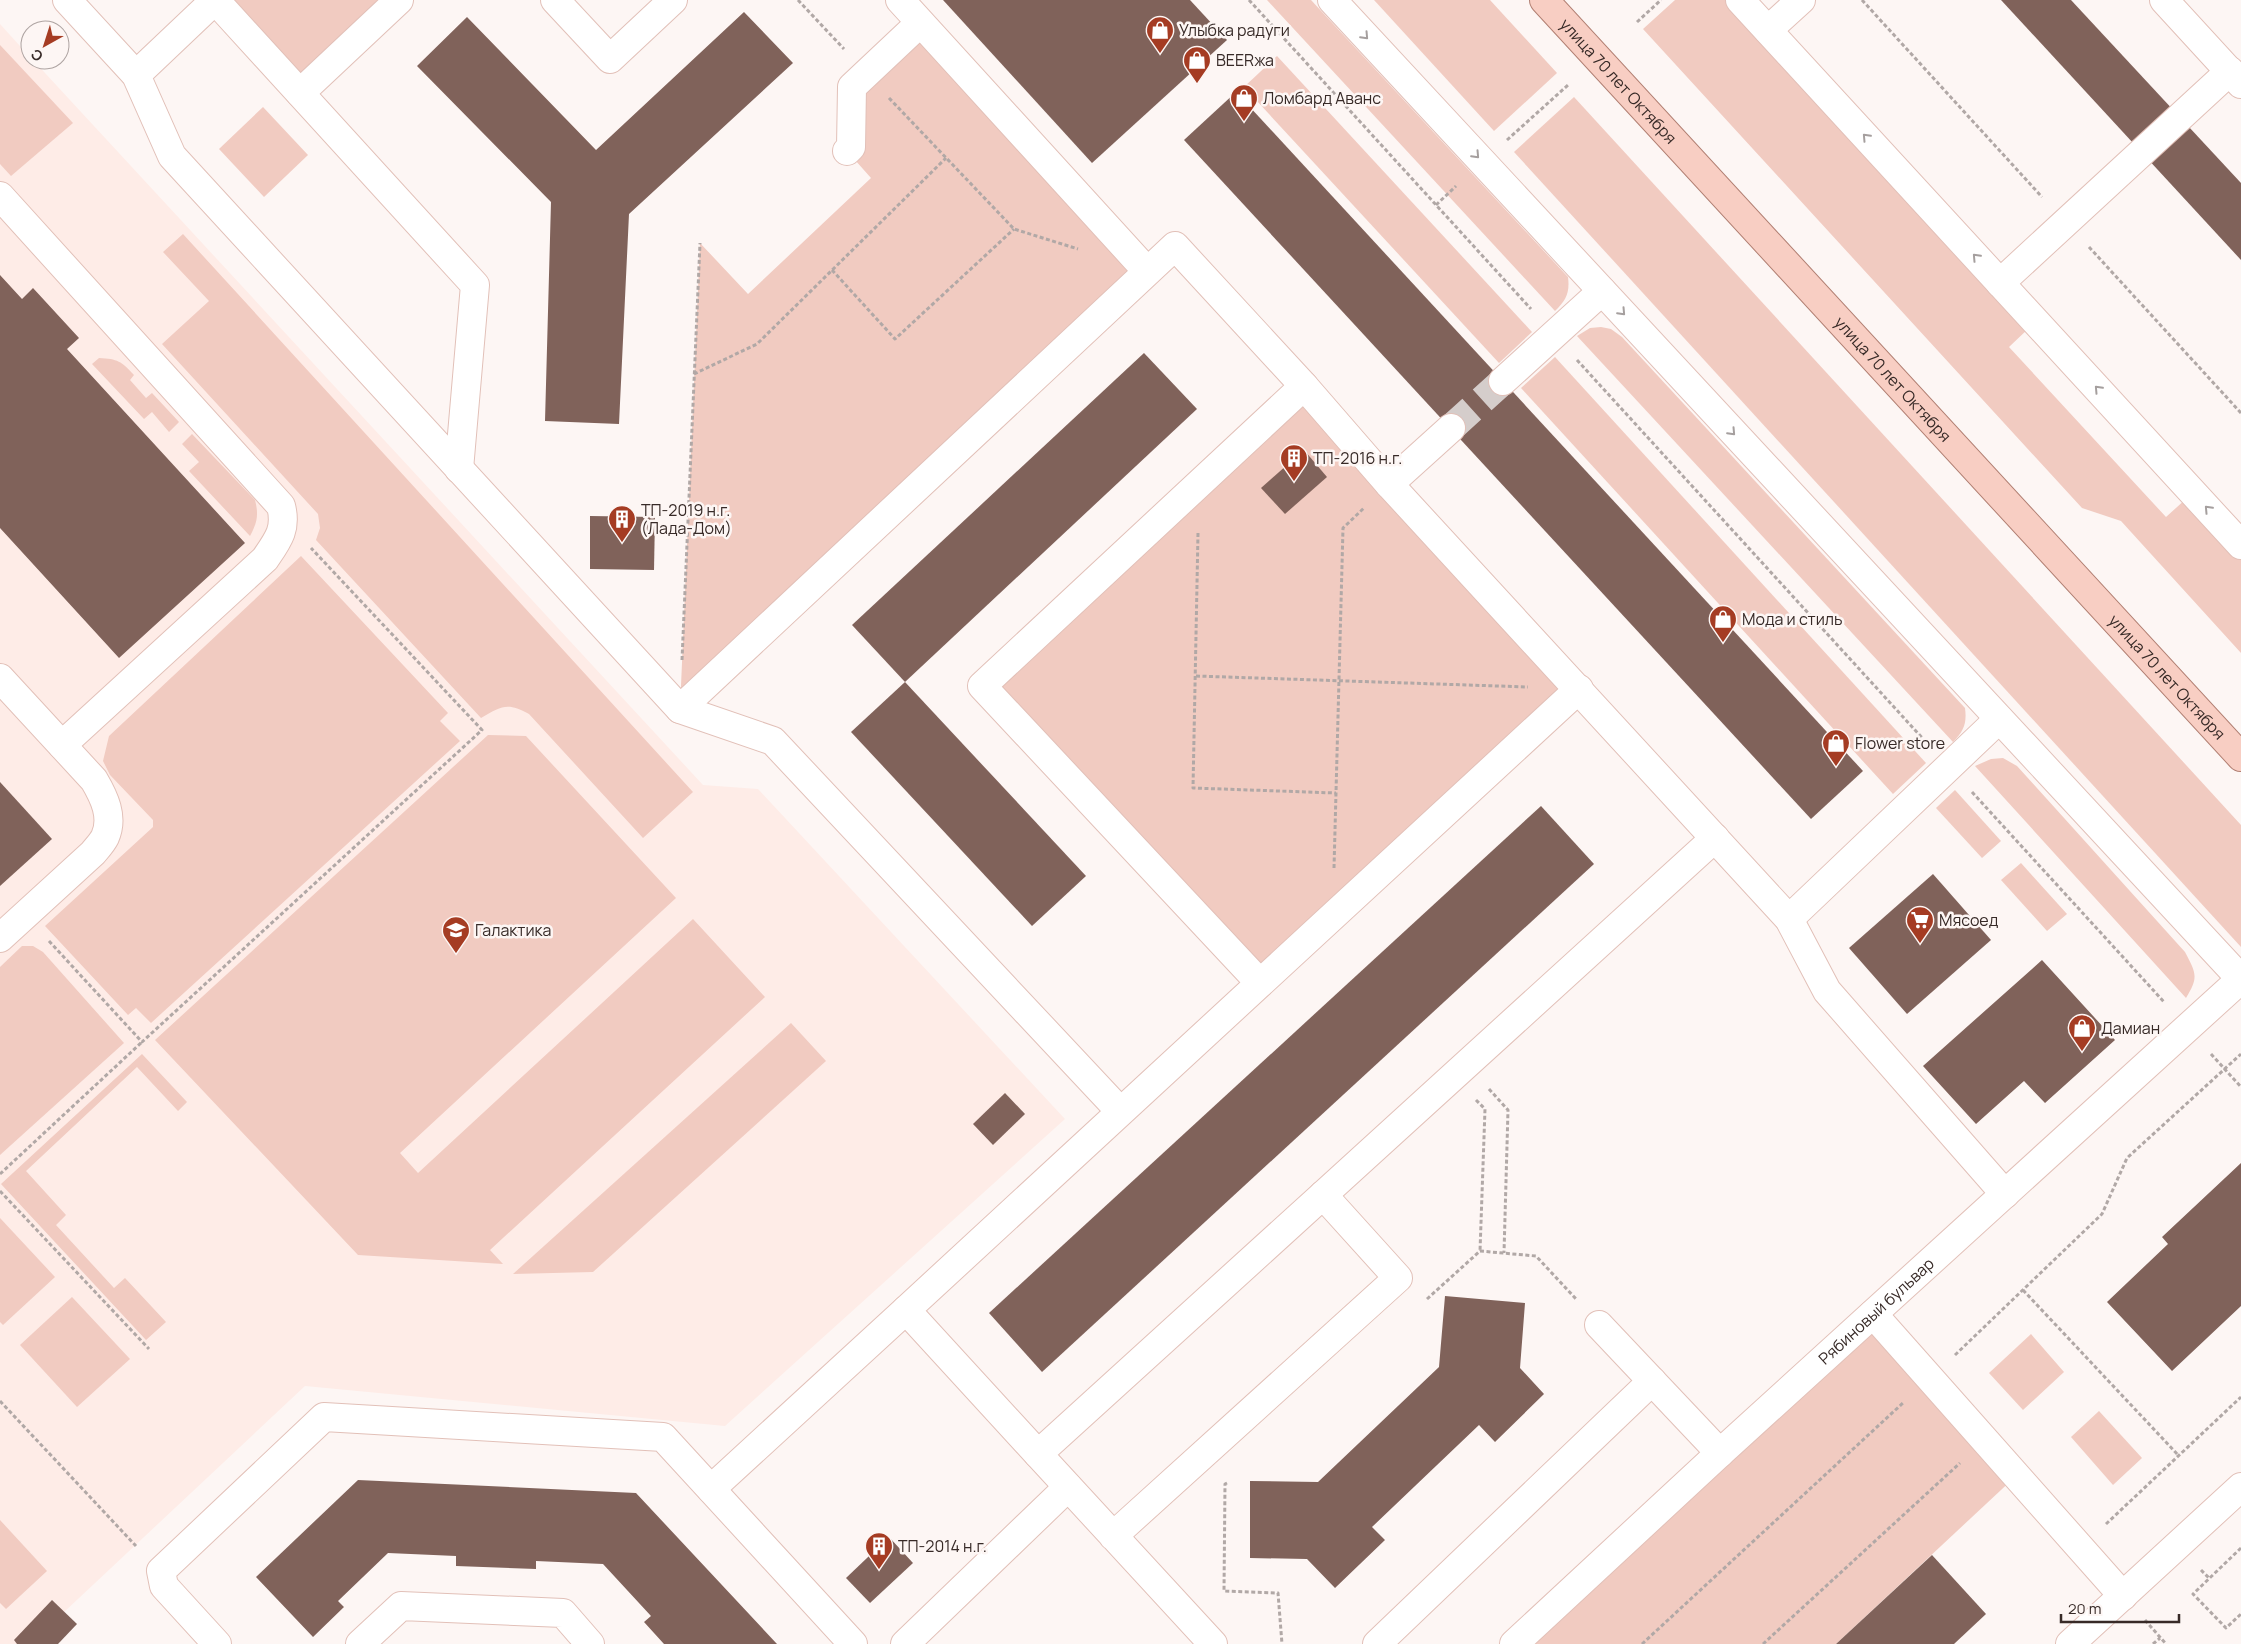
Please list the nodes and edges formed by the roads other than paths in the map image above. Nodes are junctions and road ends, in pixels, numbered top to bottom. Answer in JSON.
{"nodes":[{"id":1,"x":67,"y":0,"type":"edge"},
{"id":2,"x":215,"y":0,"type":"edge"},
{"id":3,"x":399,"y":0,"type":"edge"},
{"id":4,"x":555,"y":0,"type":"edge"},
{"id":5,"x":673,"y":0,"type":"edge"},
{"id":6,"x":900,"y":0,"type":"edge"},
{"id":7,"x":1332,"y":0,"type":"edge"},
{"id":8,"x":1544,"y":0,"type":"edge"},
{"id":9,"x":1740,"y":0,"type":"edge"},
{"id":10,"x":1801,"y":0,"type":"edge"},
{"id":11,"x":2164,"y":0,"type":"edge"},
{"id":12,"x":920,"y":22,"type":"junction"},
{"id":13,"x":1768,"y":30,"type":"junction"},
{"id":14,"x":136,"y":75,"type":"junction"},
{"id":15,"x":2235,"y":78,"type":"edge"},
{"id":16,"x":300,"y":93,"type":"junction"},
{"id":17,"x":847,"y":151,"type":"dead end"},
{"id":18,"x":0,"y":196,"type":"edge"},
{"id":19,"x":1147,"y":271,"type":"junction"},
{"id":20,"x":2000,"y":283,"type":"junction"},
{"id":21,"x":1602,"y":291,"type":"junction"},
{"id":22,"x":1503,"y":381,"type":"tunnel mouth"},
{"id":23,"x":1304,"y":386,"type":"junction"},
{"id":24,"x":1450,"y":428,"type":"tunnel mouth"},
{"id":25,"x":458,"y":469,"type":"junction"},
{"id":26,"x":1389,"y":484,"type":"junction"},
{"id":27,"x":2241,"y":545,"type":"edge"},
{"id":28,"x":0,"y":678,"type":"edge"},
{"id":29,"x":1579,"y":689,"type":"junction"},
{"id":30,"x":680,"y":709,"type":"junction"},
{"id":31,"x":1999,"y":719,"type":"junction"},
{"id":32,"x":62,"y":745,"type":"junction"},
{"id":33,"x":2241,"y":757,"type":"edge"},
{"id":34,"x":1715,"y":838,"type":"junction"},
{"id":35,"x":1789,"y":919,"type":"junction"},
{"id":36,"x":0,"y":938,"type":"edge"},
{"id":37,"x":2241,"y":979,"type":"edge"},
{"id":38,"x":1260,"y":983,"type":"junction"},
{"id":39,"x":1120,"y":1111,"type":"junction"},
{"id":40,"x":2005,"y":1194,"type":"junction"},
{"id":41,"x":1324,"y":1195,"type":"junction"},
{"id":42,"x":906,"y":1310,"type":"junction"},
{"id":43,"x":1873,"y":1314,"type":"junction"},
{"id":44,"x":1599,"y":1325,"type":"road end"},
{"id":45,"x":1652,"y":1381,"type":"junction"},
{"id":46,"x":1720,"y":1453,"type":"junction"},
{"id":47,"x":1038,"y":1454,"type":"junction"},
{"id":48,"x":1068,"y":1487,"type":"junction"},
{"id":49,"x":2241,"y":1487,"type":"edge"},
{"id":50,"x":712,"y":1489,"type":"junction"},
{"id":51,"x":1113,"y":1536,"type":"junction"},
{"id":52,"x":2122,"y":1596,"type":"junction"},
{"id":53,"x":217,"y":1644,"type":"edge"},
{"id":54,"x":360,"y":1644,"type":"edge"},
{"id":55,"x":590,"y":1644,"type":"edge"},
{"id":56,"x":853,"y":1644,"type":"edge"},
{"id":57,"x":905,"y":1644,"type":"edge"},
{"id":58,"x":1213,"y":1644,"type":"edge"},
{"id":59,"x":1377,"y":1644,"type":"edge"},
{"id":60,"x":1514,"y":1644,"type":"edge"},
{"id":61,"x":2070,"y":1644,"type":"edge"}],
"edges":[{"from":1,"to":14,"type":"street"},
{"from":2,"to":14,"type":"street"},
{"from":2,"to":16,"type":"street"},
{"from":3,"to":16,"type":"street"},
{"from":4,"to":5,"type":"street"},
{"from":6,"to":12,"type":"street"},
{"from":7,"to":21,"type":"street","one_way":true},
{"from":8,"to":33,"type":"main road","name":"улица 70 лет Октября"},
{"from":9,"to":13,"type":"street"},
{"from":10,"to":13,"type":"street"},
{"from":11,"to":15,"type":"street"},
{"from":12,"to":17,"type":"street"},
{"from":12,"to":19,"type":"street"},
{"from":20,"to":13,"type":"street","one_way":true},
{"from":14,"to":25,"type":"street"},
{"from":15,"to":20,"type":"street"},
{"from":16,"to":25,"type":"street"},
{"from":18,"to":32,"type":"street"},
{"from":19,"to":23,"type":"street"},
{"from":19,"to":30,"type":"street"},
{"from":27,"to":20,"type":"street","one_way":true},
{"from":21,"to":22,"type":"street"},
{"from":21,"to":31,"type":"street","one_way":true},
{"from":23,"to":26,"type":"street"},
{"from":23,"to":38,"type":"street"},
{"from":24,"to":26,"type":"street"},
{"from":25,"to":30,"type":"street"},
{"from":26,"to":29,"type":"street"},
{"from":28,"to":32,"type":"street"},
{"from":29,"to":34,"type":"street"},
{"from":29,"to":38,"type":"street"},
{"from":30,"to":39,"type":"street"},
{"from":31,"to":35,"type":"street"},
{"from":31,"to":37,"type":"street"},
{"from":32,"to":36,"type":"street"},
{"from":34,"to":35,"type":"street"},
{"from":34,"to":41,"type":"street"},
{"from":35,"to":40,"type":"street"},
{"from":37,"to":40,"type":"street","name":"Рябиновый бульвар"},
{"from":38,"to":39,"type":"street"},
{"from":39,"to":42,"type":"street"},
{"from":40,"to":43,"type":"street","name":"Рябиновый бульвар"},
{"from":41,"to":47,"type":"street"},
{"from":41,"to":51,"type":"street"},
{"from":42,"to":47,"type":"street"},
{"from":42,"to":50,"type":"street"},
{"from":43,"to":46,"type":"street","name":"Рябиновый бульвар"},
{"from":43,"to":52,"type":"street"},
{"from":44,"to":45,"type":"street"},
{"from":45,"to":46,"type":"street"},
{"from":45,"to":59,"type":"street"},
{"from":46,"to":60,"type":"street","name":"Рябиновый бульвар"},
{"from":47,"to":48,"type":"street"},
{"from":48,"to":51,"type":"street"},
{"from":48,"to":57,"type":"street"},
{"from":49,"to":52,"type":"street"},
{"from":50,"to":53,"type":"street"},
{"from":50,"to":56,"type":"street"},
{"from":51,"to":58,"type":"street"},
{"from":52,"to":61,"type":"street"},
{"from":54,"to":55,"type":"street"}]}
